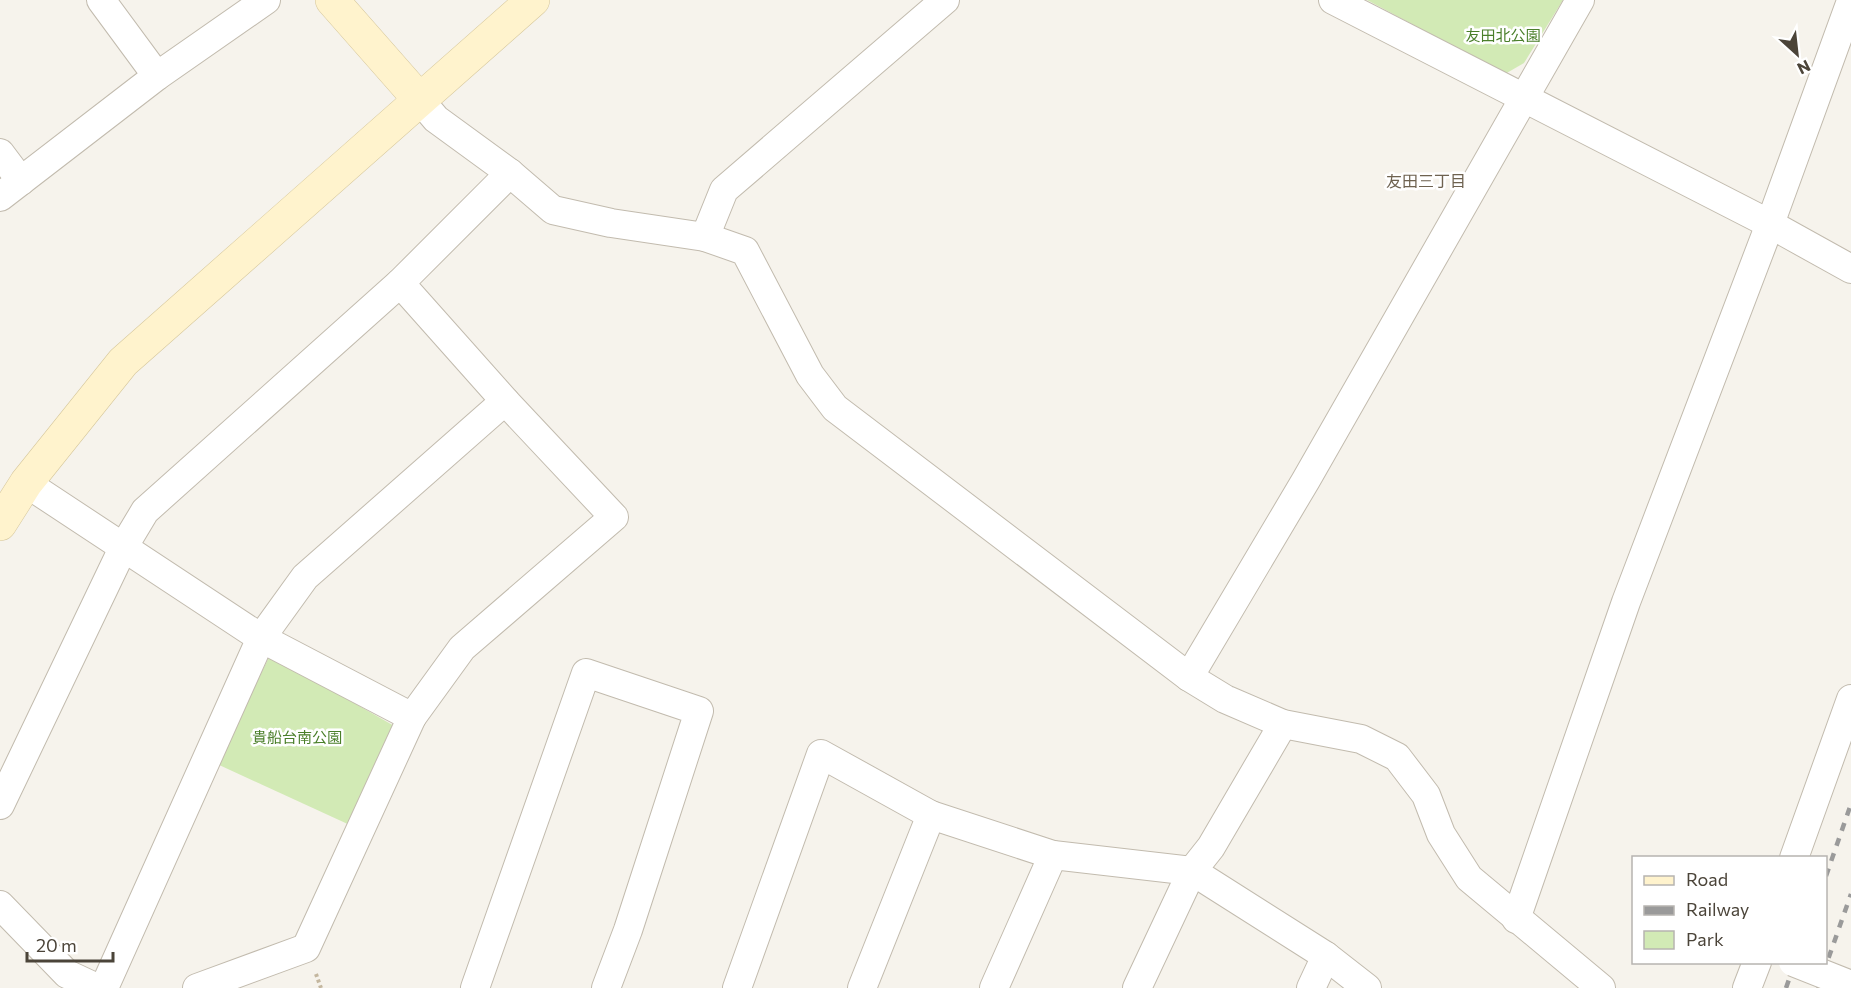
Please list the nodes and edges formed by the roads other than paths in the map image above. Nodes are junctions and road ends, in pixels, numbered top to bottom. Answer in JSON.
{"nodes":[{"id":1,"x":101,"y":0,"type":"edge"},
{"id":2,"x":266,"y":0,"type":"edge"},
{"id":3,"x":332,"y":0,"type":"edge"},
{"id":4,"x":533,"y":0,"type":"edge"},
{"id":5,"x":945,"y":0,"type":"edge"},
{"id":6,"x":1333,"y":0,"type":"edge"},
{"id":7,"x":1580,"y":0,"type":"edge"},
{"id":8,"x":1851,"y":1,"type":"edge"},
{"id":9,"x":158,"y":76,"type":"junction"},
{"id":10,"x":419,"y":99,"type":"junction"},
{"id":11,"x":1524,"y":99,"type":"junction"},
{"id":12,"x":0,"y":153,"type":"edge"},
{"id":13,"x":510,"y":173,"type":"junction"},
{"id":14,"x":10,"y":189,"type":"edge"},
{"id":15,"x":1770,"y":224,"type":"junction"},
{"id":16,"x":705,"y":237,"type":"junction"},
{"id":17,"x":1851,"y":269,"type":"edge"},
{"id":18,"x":400,"y":283,"type":"junction"},
{"id":19,"x":505,"y":401,"type":"junction"},
{"id":20,"x":26,"y":483,"type":"junction"},
{"id":21,"x":0,"y":524,"type":"edge"},
{"id":22,"x":124,"y":546,"type":"junction"},
{"id":23,"x":261,"y":638,"type":"junction"},
{"id":24,"x":1189,"y":677,"type":"junction"},
{"id":25,"x":1851,"y":699,"type":"edge"},
{"id":26,"x":412,"y":717,"type":"junction"},
{"id":27,"x":1283,"y":724,"type":"junction"},
{"id":28,"x":0,"y":805,"type":"edge"},
{"id":29,"x":931,"y":815,"type":"junction"},
{"id":30,"x":1053,"y":855,"type":"junction"},
{"id":31,"x":1795,"y":856,"type":"edge"},
{"id":32,"x":1192,"y":871,"type":"junction"},
{"id":33,"x":0,"y":905,"type":"edge"},
{"id":34,"x":1516,"y":919,"type":"junction"},
{"id":35,"x":1326,"y":956,"type":"junction"},
{"id":36,"x":1756,"y":964,"type":"edge"},
{"id":37,"x":1796,"y":964,"type":"edge"},
{"id":38,"x":1851,"y":985,"type":"edge"},
{"id":39,"x":97,"y":988,"type":"edge"},
{"id":40,"x":104,"y":988,"type":"edge"},
{"id":41,"x":197,"y":988,"type":"edge"},
{"id":42,"x":476,"y":988,"type":"edge"},
{"id":43,"x":606,"y":988,"type":"edge"},
{"id":44,"x":737,"y":988,"type":"edge"},
{"id":45,"x":862,"y":988,"type":"edge"},
{"id":46,"x":994,"y":988,"type":"edge"},
{"id":47,"x":1137,"y":988,"type":"edge"},
{"id":48,"x":1311,"y":988,"type":"edge"},
{"id":49,"x":1367,"y":988,"type":"edge"},
{"id":50,"x":1601,"y":988,"type":"edge"},
{"id":51,"x":1746,"y":988,"type":"edge"}],
"edges":[{"from":1,"to":9,"type":"street"},
{"from":2,"to":9,"type":"street"},
{"from":3,"to":10,"type":"street"},
{"from":4,"to":10,"type":"street"},
{"from":5,"to":16,"type":"street"},
{"from":6,"to":11,"type":"street"},
{"from":7,"to":11,"type":"street"},
{"from":8,"to":15,"type":"street"},
{"from":9,"to":14,"type":"street"},
{"from":10,"to":13,"type":"street"},
{"from":10,"to":20,"type":"street"},
{"from":11,"to":15,"type":"street"},
{"from":11,"to":24,"type":"street"},
{"from":12,"to":14,"type":"street"},
{"from":13,"to":16,"type":"street"},
{"from":13,"to":18,"type":"street"},
{"from":15,"to":17,"type":"street"},
{"from":15,"to":34,"type":"street"},
{"from":16,"to":24,"type":"street"},
{"from":18,"to":19,"type":"street"},
{"from":18,"to":22,"type":"street"},
{"from":19,"to":23,"type":"street"},
{"from":19,"to":26,"type":"street"},
{"from":20,"to":21,"type":"street"},
{"from":20,"to":22,"type":"street"},
{"from":22,"to":23,"type":"street"},
{"from":22,"to":28,"type":"street"},
{"from":23,"to":26,"type":"street"},
{"from":23,"to":40,"type":"street"},
{"from":24,"to":27,"type":"street"},
{"from":25,"to":31,"type":"street"},
{"from":26,"to":41,"type":"street"},
{"from":27,"to":32,"type":"street"},
{"from":27,"to":34,"type":"street"},
{"from":29,"to":30,"type":"street"},
{"from":29,"to":44,"type":"street"},
{"from":29,"to":45,"type":"street"},
{"from":30,"to":32,"type":"street"},
{"from":30,"to":46,"type":"street"},
{"from":32,"to":35,"type":"street"},
{"from":32,"to":47,"type":"street"},
{"from":33,"to":39,"type":"street"},
{"from":34,"to":50,"type":"street"},
{"from":35,"to":48,"type":"street"},
{"from":35,"to":49,"type":"street"},
{"from":36,"to":51,"type":"street"},
{"from":37,"to":38,"type":"street","bridge":true},
{"from":42,"to":43,"type":"street"}]}
